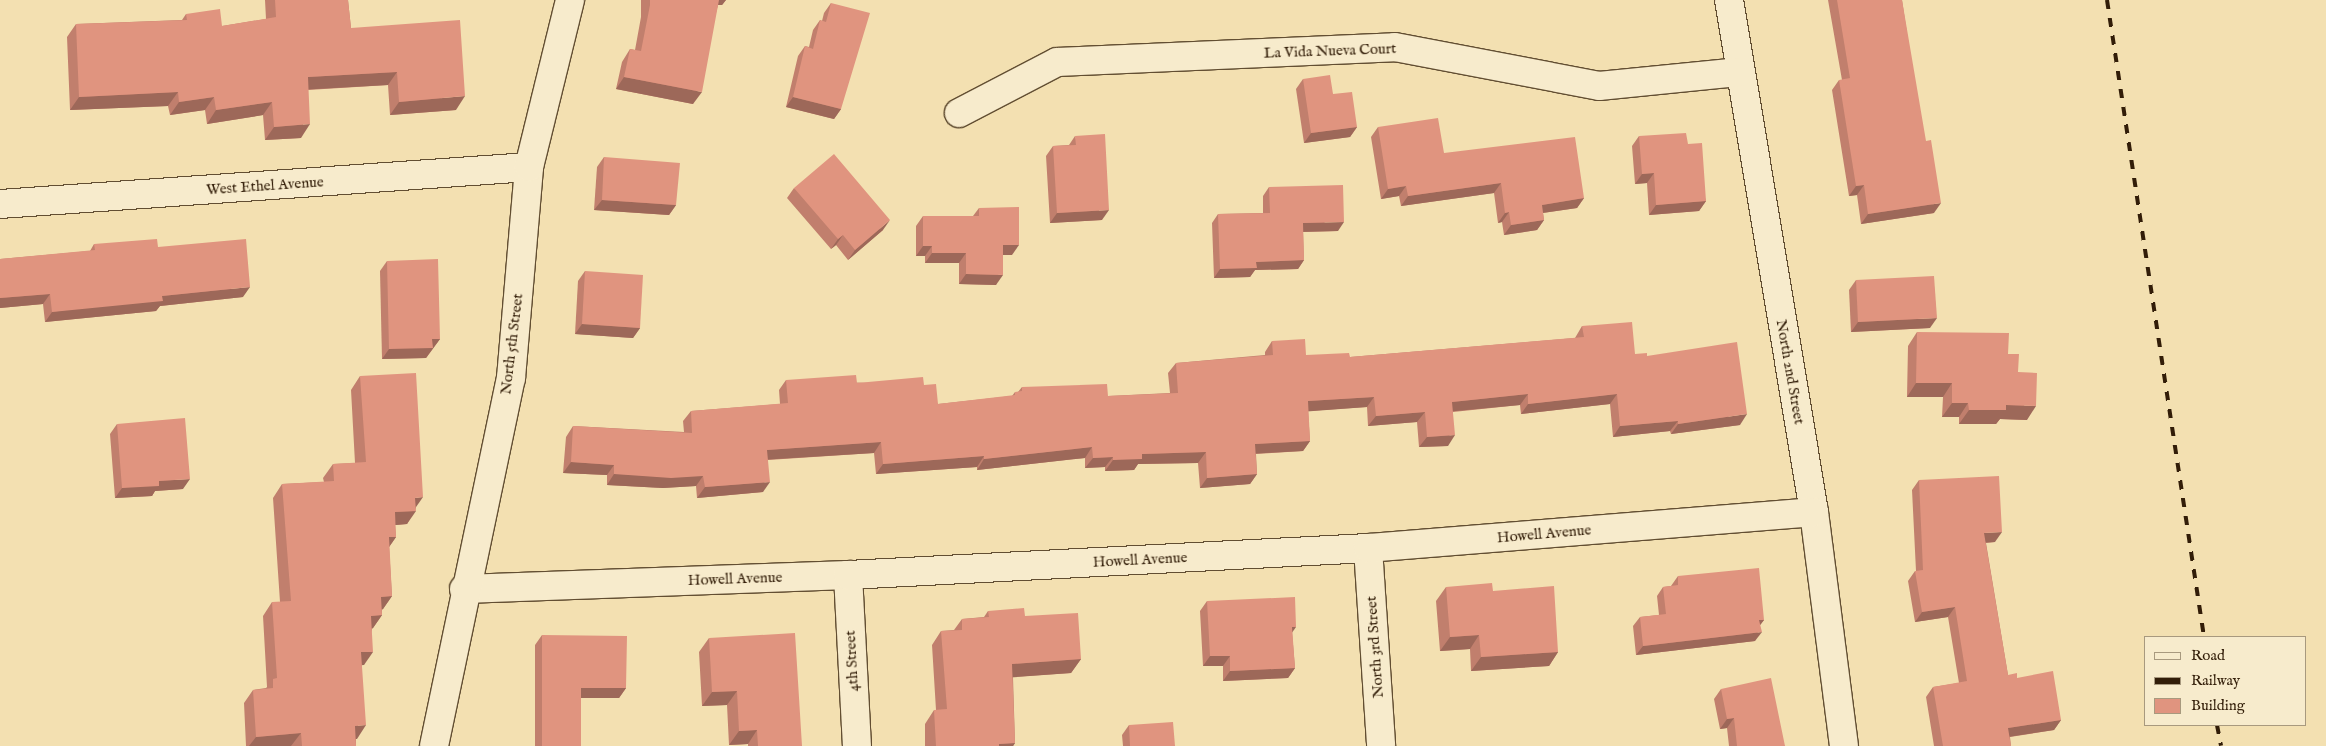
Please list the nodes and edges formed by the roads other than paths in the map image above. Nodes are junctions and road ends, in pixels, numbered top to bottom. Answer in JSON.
{"nodes":[{"id":1,"x":570,"y":0,"type":"edge"},
{"id":2,"x":1729,"y":0,"type":"edge"},
{"id":3,"x":1740,"y":72,"type":"junction"},
{"id":4,"x":959,"y":112,"type":"dead end"},
{"id":5,"x":529,"y":168,"type":"junction"},
{"id":6,"x":0,"y":204,"type":"edge"},
{"id":7,"x":1814,"y":512,"type":"junction"},
{"id":8,"x":1368,"y":548,"type":"junction"},
{"id":9,"x":848,"y":575,"type":"junction"},
{"id":10,"x":464,"y":590,"type":"junction"},
{"id":11,"x":434,"y":746,"type":"edge"},
{"id":12,"x":857,"y":746,"type":"edge"},
{"id":13,"x":1381,"y":746,"type":"edge"},
{"id":14,"x":1844,"y":746,"type":"edge"}],
"edges":[{"from":1,"to":5,"type":"street","name":"North 5th Street"},
{"from":2,"to":3,"type":"street","name":"North 2nd Street"},
{"from":3,"to":4,"type":"street","name":"La Vida Nueva Court"},
{"from":3,"to":7,"type":"street","name":"North 2nd Street"},
{"from":5,"to":6,"type":"street","name":"West Ethel Avenue"},
{"from":5,"to":10,"type":"street","name":"North 5th Street"},
{"from":7,"to":8,"type":"street","name":"Howell Avenue"},
{"from":7,"to":14,"type":"street","name":"North 2nd Street"},
{"from":8,"to":9,"type":"street","name":"Howell Avenue"},
{"from":8,"to":13,"type":"street","name":"North 3rd Street"},
{"from":9,"to":10,"type":"street","name":"Howell Avenue"},
{"from":9,"to":12,"type":"street","name":"4th Street"},
{"from":10,"to":11,"type":"street","name":"North 5th Street"}]}
